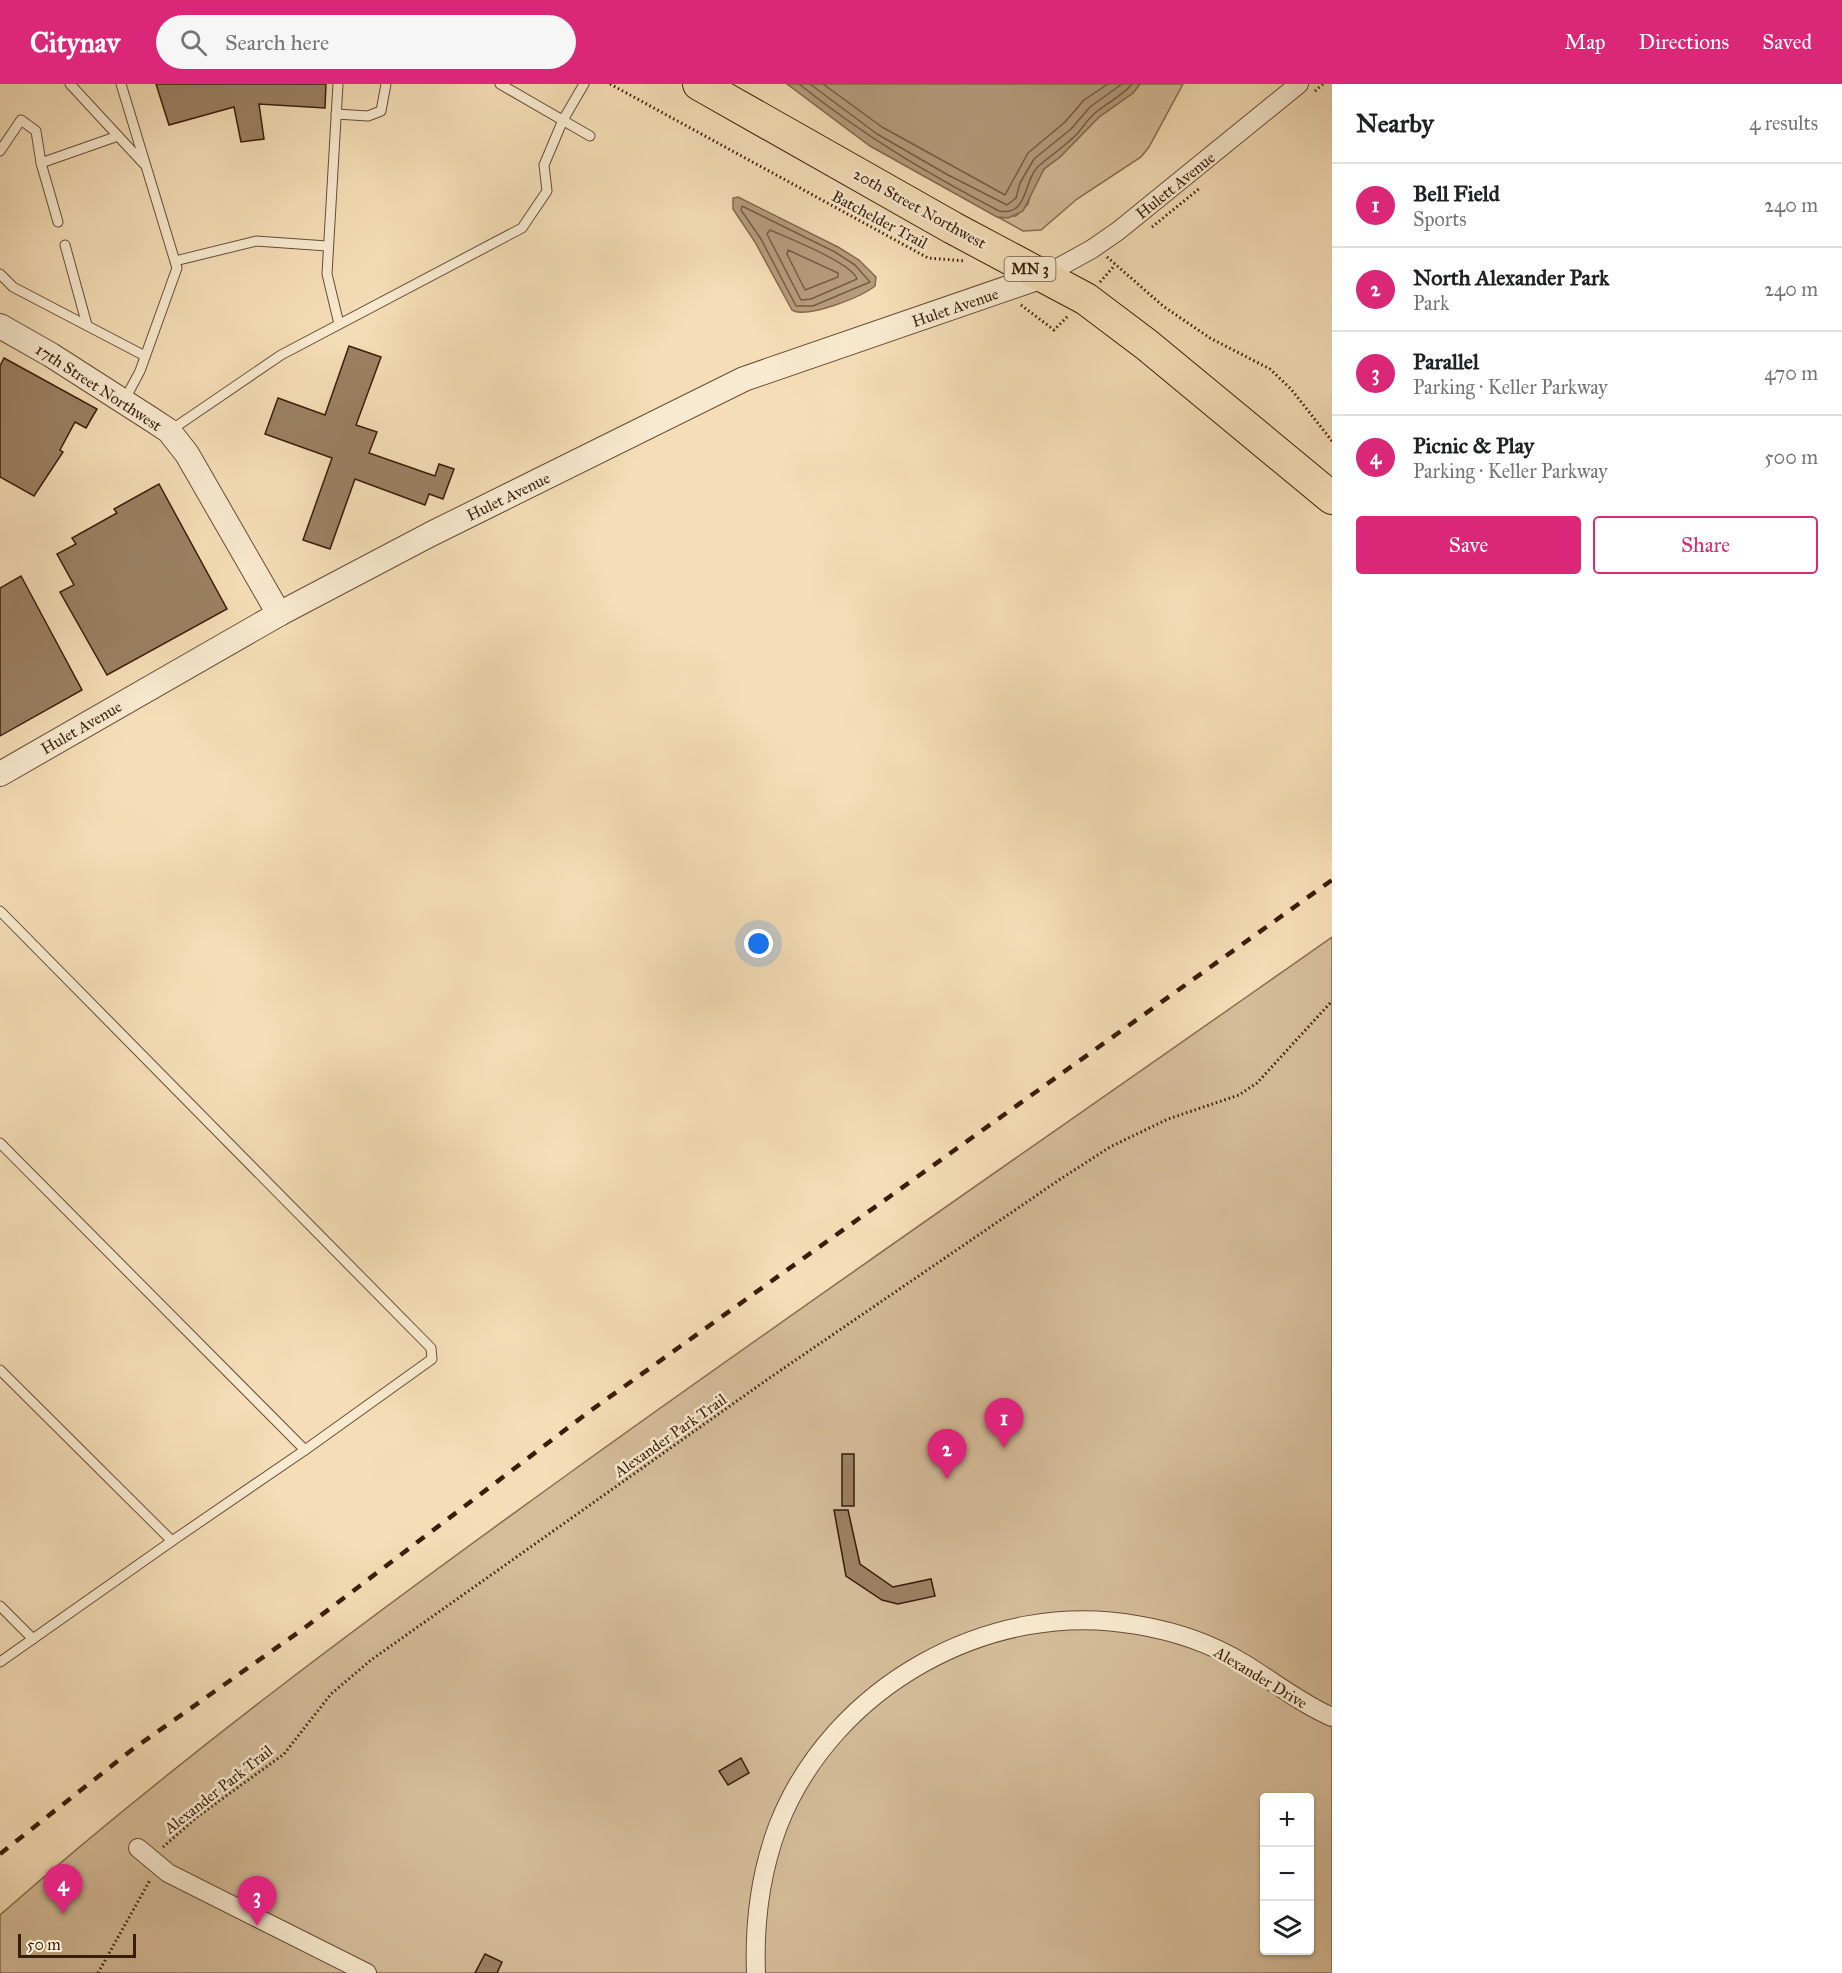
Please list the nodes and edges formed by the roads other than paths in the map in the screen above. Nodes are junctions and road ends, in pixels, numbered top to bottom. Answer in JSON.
{"nodes":[{"id":1,"x":70,"y":84,"type":"edge"},
{"id":2,"x":121,"y":84,"type":"edge"},
{"id":3,"x":338,"y":84,"type":"edge"},
{"id":4,"x":386,"y":84,"type":"edge"},
{"id":5,"x":500,"y":84,"type":"edge"},
{"id":6,"x":584,"y":84,"type":"edge"},
{"id":7,"x":699,"y":84,"type":"edge"},
{"id":8,"x":1299,"y":84,"type":"edge"},
{"id":9,"x":336,"y":114,"type":"junction"},
{"id":10,"x":563,"y":120,"type":"junction"},
{"id":11,"x":118,"y":136,"type":"junction"},
{"id":12,"x":590,"y":136,"type":"dead end"},
{"id":13,"x":0,"y":151,"type":"edge"},
{"id":14,"x":41,"y":163,"type":"junction"},
{"id":15,"x":146,"y":166,"type":"junction"},
{"id":16,"x":58,"y":222,"type":"dead end"},
{"id":17,"x":64,"y":245,"type":"dead end"},
{"id":18,"x":327,"y":246,"type":"junction"},
{"id":19,"x":175,"y":261,"type":"junction"},
{"id":20,"x":0,"y":274,"type":"edge"},
{"id":21,"x":1043,"y":276,"type":"junction"},
{"id":22,"x":339,"y":324,"type":"junction"},
{"id":23,"x":0,"y":326,"type":"edge"},
{"id":24,"x":87,"y":326,"type":"junction"},
{"id":25,"x":145,"y":356,"type":"junction"},
{"id":26,"x":124,"y":401,"type":"junction"},
{"id":27,"x":169,"y":431,"type":"junction"},
{"id":28,"x":1332,"y":498,"type":"edge"},
{"id":29,"x":279,"y":614,"type":"junction"},
{"id":30,"x":0,"y":774,"type":"edge"},
{"id":31,"x":0,"y":911,"type":"edge"},
{"id":32,"x":0,"y":1143,"type":"edge"},
{"id":33,"x":0,"y":1370,"type":"edge"},
{"id":34,"x":305,"y":1450,"type":"junction"},
{"id":35,"x":172,"y":1541,"type":"junction"},
{"id":36,"x":0,"y":1606,"type":"edge"},
{"id":37,"x":33,"y":1640,"type":"junction"},
{"id":38,"x":0,"y":1662,"type":"edge"},
{"id":39,"x":1332,"y":1717,"type":"edge"},
{"id":40,"x":138,"y":1848,"type":"dead end"},
{"id":41,"x":367,"y":1973,"type":"edge"},
{"id":42,"x":756,"y":1973,"type":"edge"}],
"edges":[{"from":1,"to":11,"type":"lane"},
{"from":2,"to":15,"type":"lane"},
{"from":3,"to":9,"type":"lane"},
{"from":4,"to":9,"type":"lane"},
{"from":5,"to":10,"type":"lane"},
{"from":6,"to":10,"type":"lane"},
{"from":7,"to":21,"type":"highway","name":"20th Street Northwest","number":"MN 3"},
{"from":8,"to":21,"type":"street","name":"Hulett Avenue"},
{"from":9,"to":18,"type":"lane"},
{"from":10,"to":12,"type":"lane"},
{"from":10,"to":22,"type":"lane"},
{"from":11,"to":14,"type":"lane"},
{"from":11,"to":15,"type":"lane"},
{"from":13,"to":14,"type":"lane"},
{"from":14,"to":16,"type":"lane"},
{"from":15,"to":19,"type":"lane"},
{"from":17,"to":24,"type":"lane"},
{"from":18,"to":19,"type":"lane"},
{"from":18,"to":22,"type":"lane"},
{"from":19,"to":25,"type":"lane"},
{"from":20,"to":24,"type":"lane"},
{"from":21,"to":28,"type":"highway","name":"20th Street Northwest","number":"MN 3"},
{"from":21,"to":29,"type":"street","name":"Hulet Avenue"},
{"from":22,"to":27,"type":"lane"},
{"from":23,"to":26,"type":"street","name":"17th Street Northwest"},
{"from":24,"to":25,"type":"lane"},
{"from":25,"to":26,"type":"lane"},
{"from":26,"to":27,"type":"street","name":"17th Street Northwest"},
{"from":27,"to":29,"type":"street","name":"17th Street Northwest"},
{"from":29,"to":30,"type":"street","name":"Hulet Avenue"},
{"from":31,"to":34,"type":"lane"},
{"from":32,"to":34,"type":"lane"},
{"from":33,"to":35,"type":"lane"},
{"from":34,"to":35,"type":"lane"},
{"from":35,"to":37,"type":"lane"},
{"from":36,"to":37,"type":"lane"},
{"from":37,"to":38,"type":"lane"},
{"from":39,"to":42,"type":"street","name":"Alexander Drive"},
{"from":40,"to":41,"type":"street"}]}
